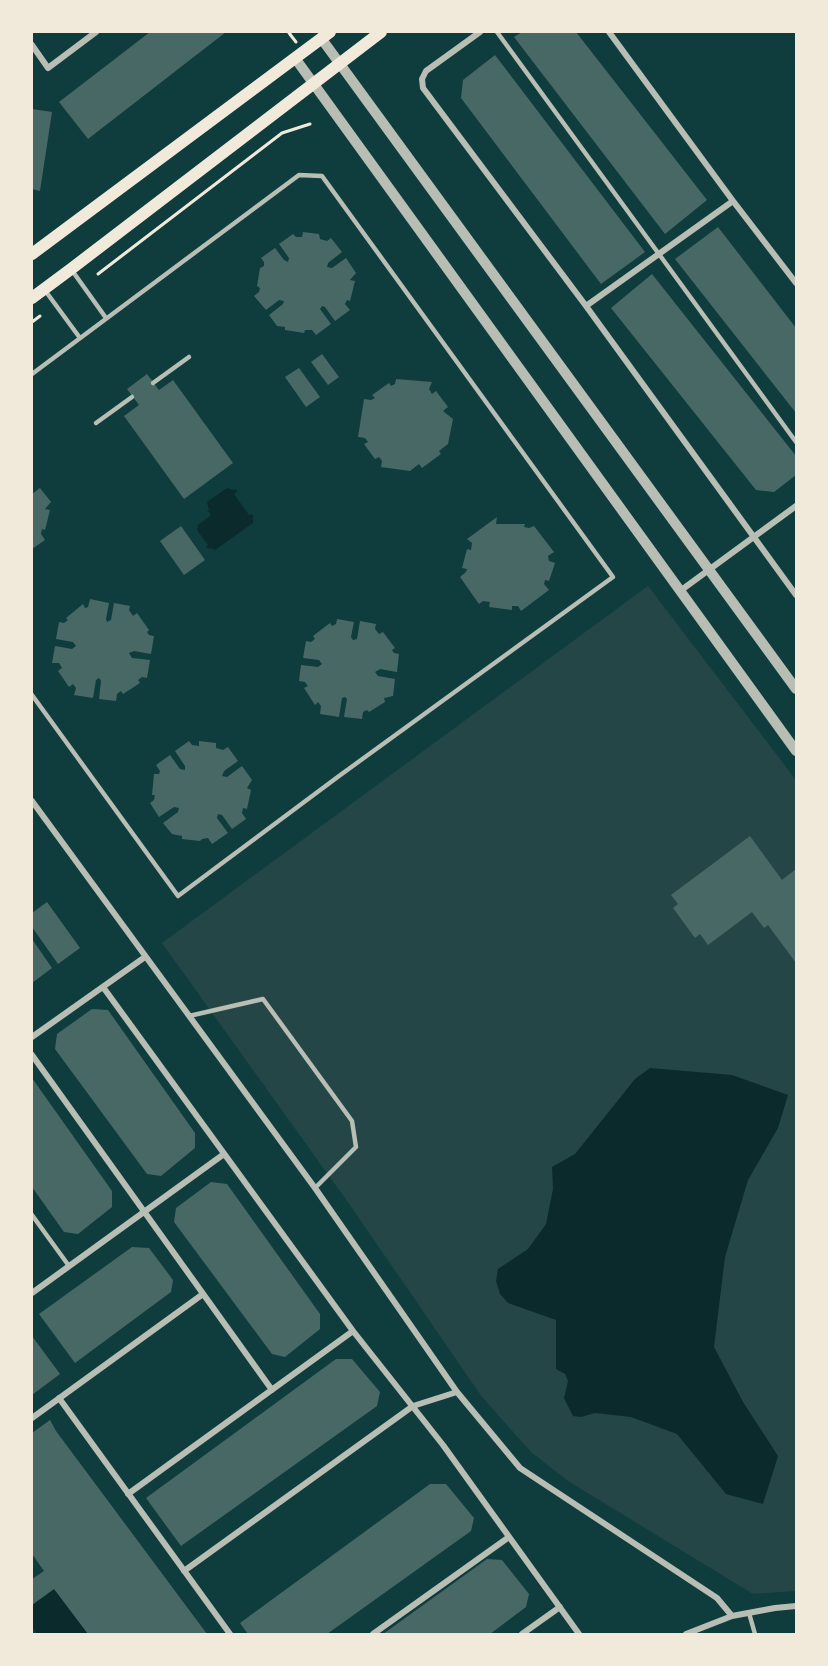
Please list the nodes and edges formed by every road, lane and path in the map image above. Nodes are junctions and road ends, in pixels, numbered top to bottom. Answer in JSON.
{"nodes":[{"id":1,"x":96,"y":32,"type":"edge"},
{"id":2,"x":381,"y":32,"type":"edge"},
{"id":3,"x":480,"y":32,"type":"edge"},
{"id":4,"x":497,"y":32,"type":"edge"},
{"id":5,"x":609,"y":32,"type":"edge"},
{"id":6,"x":326,"y":35,"type":"edge"},
{"id":7,"x":32,"y":45,"type":"edge"},
{"id":8,"x":295,"y":58,"type":"junction"},
{"id":9,"x":339,"y":63,"type":"junction"},
{"id":10,"x":313,"y":82,"type":"junction"},
{"id":11,"x":310,"y":124,"type":"dead end"},
{"id":12,"x":733,"y":201,"type":"junction"},
{"id":13,"x":32,"y":254,"type":"edge"},
{"id":14,"x":659,"y":254,"type":"junction"},
{"id":15,"x":71,"y":269,"type":"junction"},
{"id":16,"x":794,"y":273,"type":"edge"},
{"id":17,"x":98,"y":274,"type":"dead end"},
{"id":18,"x":796,"y":283,"type":"edge"},
{"id":19,"x":44,"y":288,"type":"junction"},
{"id":20,"x":32,"y":297,"type":"edge"},
{"id":21,"x":586,"y":306,"type":"junction"},
{"id":22,"x":40,"y":316,"type":"dead end"},
{"id":23,"x":106,"y":318,"type":"junction"},
{"id":24,"x":32,"y":322,"type":"edge"},
{"id":25,"x":80,"y":338,"type":"junction"},
{"id":26,"x":189,"y":357,"type":"dead end"},
{"id":27,"x":32,"y":374,"type":"edge"},
{"id":28,"x":153,"y":383,"type":"dead end"},
{"id":29,"x":132,"y":397,"type":"dead end"},
{"id":30,"x":96,"y":423,"type":"dead end"},
{"id":31,"x":796,"y":442,"type":"edge"},
{"id":32,"x":796,"y":506,"type":"edge"},
{"id":33,"x":754,"y":537,"type":"junction"},
{"id":34,"x":710,"y":569,"type":"junction"},
{"id":35,"x":680,"y":591,"type":"junction"},
{"id":36,"x":796,"y":595,"type":"edge"},
{"id":37,"x":796,"y":689,"type":"edge"},
{"id":38,"x":32,"y":694,"type":"edge"},
{"id":39,"x":796,"y":751,"type":"edge"},
{"id":40,"x":32,"y":801,"type":"edge"},
{"id":41,"x":145,"y":957,"type":"junction"},
{"id":42,"x":103,"y":987,"type":"junction"},
{"id":43,"x":189,"y":1016,"type":"junction"},
{"id":44,"x":32,"y":1037,"type":"edge"},
{"id":45,"x":32,"y":1054,"type":"edge"},
{"id":46,"x":224,"y":1154,"type":"junction"},
{"id":47,"x":315,"y":1188,"type":"junction"},
{"id":48,"x":144,"y":1212,"type":"junction"},
{"id":49,"x":32,"y":1215,"type":"edge"},
{"id":50,"x":69,"y":1266,"type":"junction"},
{"id":51,"x":32,"y":1293,"type":"edge"},
{"id":52,"x":203,"y":1294,"type":"junction"},
{"id":53,"x":353,"y":1331,"type":"junction"},
{"id":54,"x":272,"y":1390,"type":"junction"},
{"id":55,"x":457,"y":1392,"type":"junction"},
{"id":56,"x":59,"y":1398,"type":"junction"},
{"id":57,"x":413,"y":1406,"type":"junction"},
{"id":58,"x":32,"y":1418,"type":"edge"},
{"id":59,"x":128,"y":1494,"type":"junction"},
{"id":60,"x":509,"y":1537,"type":"junction"},
{"id":61,"x":184,"y":1571,"type":"junction"},
{"id":62,"x":796,"y":1606,"type":"edge"},
{"id":63,"x":560,"y":1607,"type":"junction"},
{"id":64,"x":749,"y":1613,"type":"junction"},
{"id":65,"x":732,"y":1616,"type":"junction"},
{"id":66,"x":230,"y":1635,"type":"edge"},
{"id":67,"x":374,"y":1635,"type":"edge"},
{"id":68,"x":522,"y":1635,"type":"edge"},
{"id":69,"x":579,"y":1635,"type":"edge"},
{"id":70,"x":686,"y":1635,"type":"edge"},
{"id":71,"x":755,"y":1635,"type":"edge"}],
"edges":[{"from":1,"to":7,"type":"street"},
{"from":2,"to":9,"type":"main road"},
{"from":3,"to":21,"type":"street"},
{"from":4,"to":14,"type":"lane"},
{"from":5,"to":12,"type":"street"},
{"from":6,"to":8,"type":"main road"},
{"from":6,"to":9,"type":"street"},
{"from":8,"to":10,"type":"street"},
{"from":8,"to":13,"type":"main road"},
{"from":9,"to":10,"type":"main road"},
{"from":9,"to":34,"type":"street"},
{"from":10,"to":15,"type":"main road"},
{"from":10,"to":35,"type":"street"},
{"from":11,"to":17,"type":"path"},
{"from":12,"to":14,"type":"street"},
{"from":12,"to":16,"type":"street"},
{"from":14,"to":21,"type":"street"},
{"from":14,"to":31,"type":"lane"},
{"from":15,"to":19,"type":"main road"},
{"from":15,"to":23,"type":"lane"},
{"from":16,"to":18,"type":"street"},
{"from":19,"to":20,"type":"main road"},
{"from":19,"to":25,"type":"lane"},
{"from":21,"to":33,"type":"street"},
{"from":22,"to":24,"type":"path"},
{"from":23,"to":25,"type":"lane"},
{"from":23,"to":38,"type":"lane"},
{"from":25,"to":27,"type":"lane"},
{"from":26,"to":28,"type":"lane"},
{"from":29,"to":30,"type":"lane"},
{"from":32,"to":33,"type":"street"},
{"from":33,"to":34,"type":"street"},
{"from":33,"to":36,"type":"street"},
{"from":34,"to":35,"type":"street"},
{"from":34,"to":37,"type":"street"},
{"from":35,"to":39,"type":"street"},
{"from":40,"to":41,"type":"street"},
{"from":41,"to":42,"type":"street"},
{"from":41,"to":43,"type":"street"},
{"from":42,"to":44,"type":"street"},
{"from":42,"to":46,"type":"street"},
{"from":43,"to":47,"type":"street"},
{"from":43,"to":47,"type":"lane"},
{"from":45,"to":48,"type":"street"},
{"from":46,"to":48,"type":"street"},
{"from":46,"to":53,"type":"street"},
{"from":47,"to":55,"type":"street"},
{"from":48,"to":50,"type":"street"},
{"from":48,"to":52,"type":"street"},
{"from":49,"to":50,"type":"lane"},
{"from":50,"to":51,"type":"street"},
{"from":52,"to":54,"type":"street"},
{"from":52,"to":56,"type":"street"},
{"from":53,"to":54,"type":"street"},
{"from":53,"to":57,"type":"street"},
{"from":54,"to":59,"type":"street"},
{"from":55,"to":57,"type":"street"},
{"from":55,"to":65,"type":"street"},
{"from":56,"to":58,"type":"street"},
{"from":56,"to":59,"type":"street"},
{"from":57,"to":60,"type":"street"},
{"from":57,"to":61,"type":"street"},
{"from":59,"to":61,"type":"street"},
{"from":60,"to":63,"type":"street"},
{"from":60,"to":67,"type":"street"},
{"from":61,"to":66,"type":"street"},
{"from":62,"to":64,"type":"street"},
{"from":63,"to":68,"type":"street"},
{"from":63,"to":69,"type":"street"},
{"from":64,"to":65,"type":"street"},
{"from":64,"to":71,"type":"lane"},
{"from":65,"to":70,"type":"street"}]}
